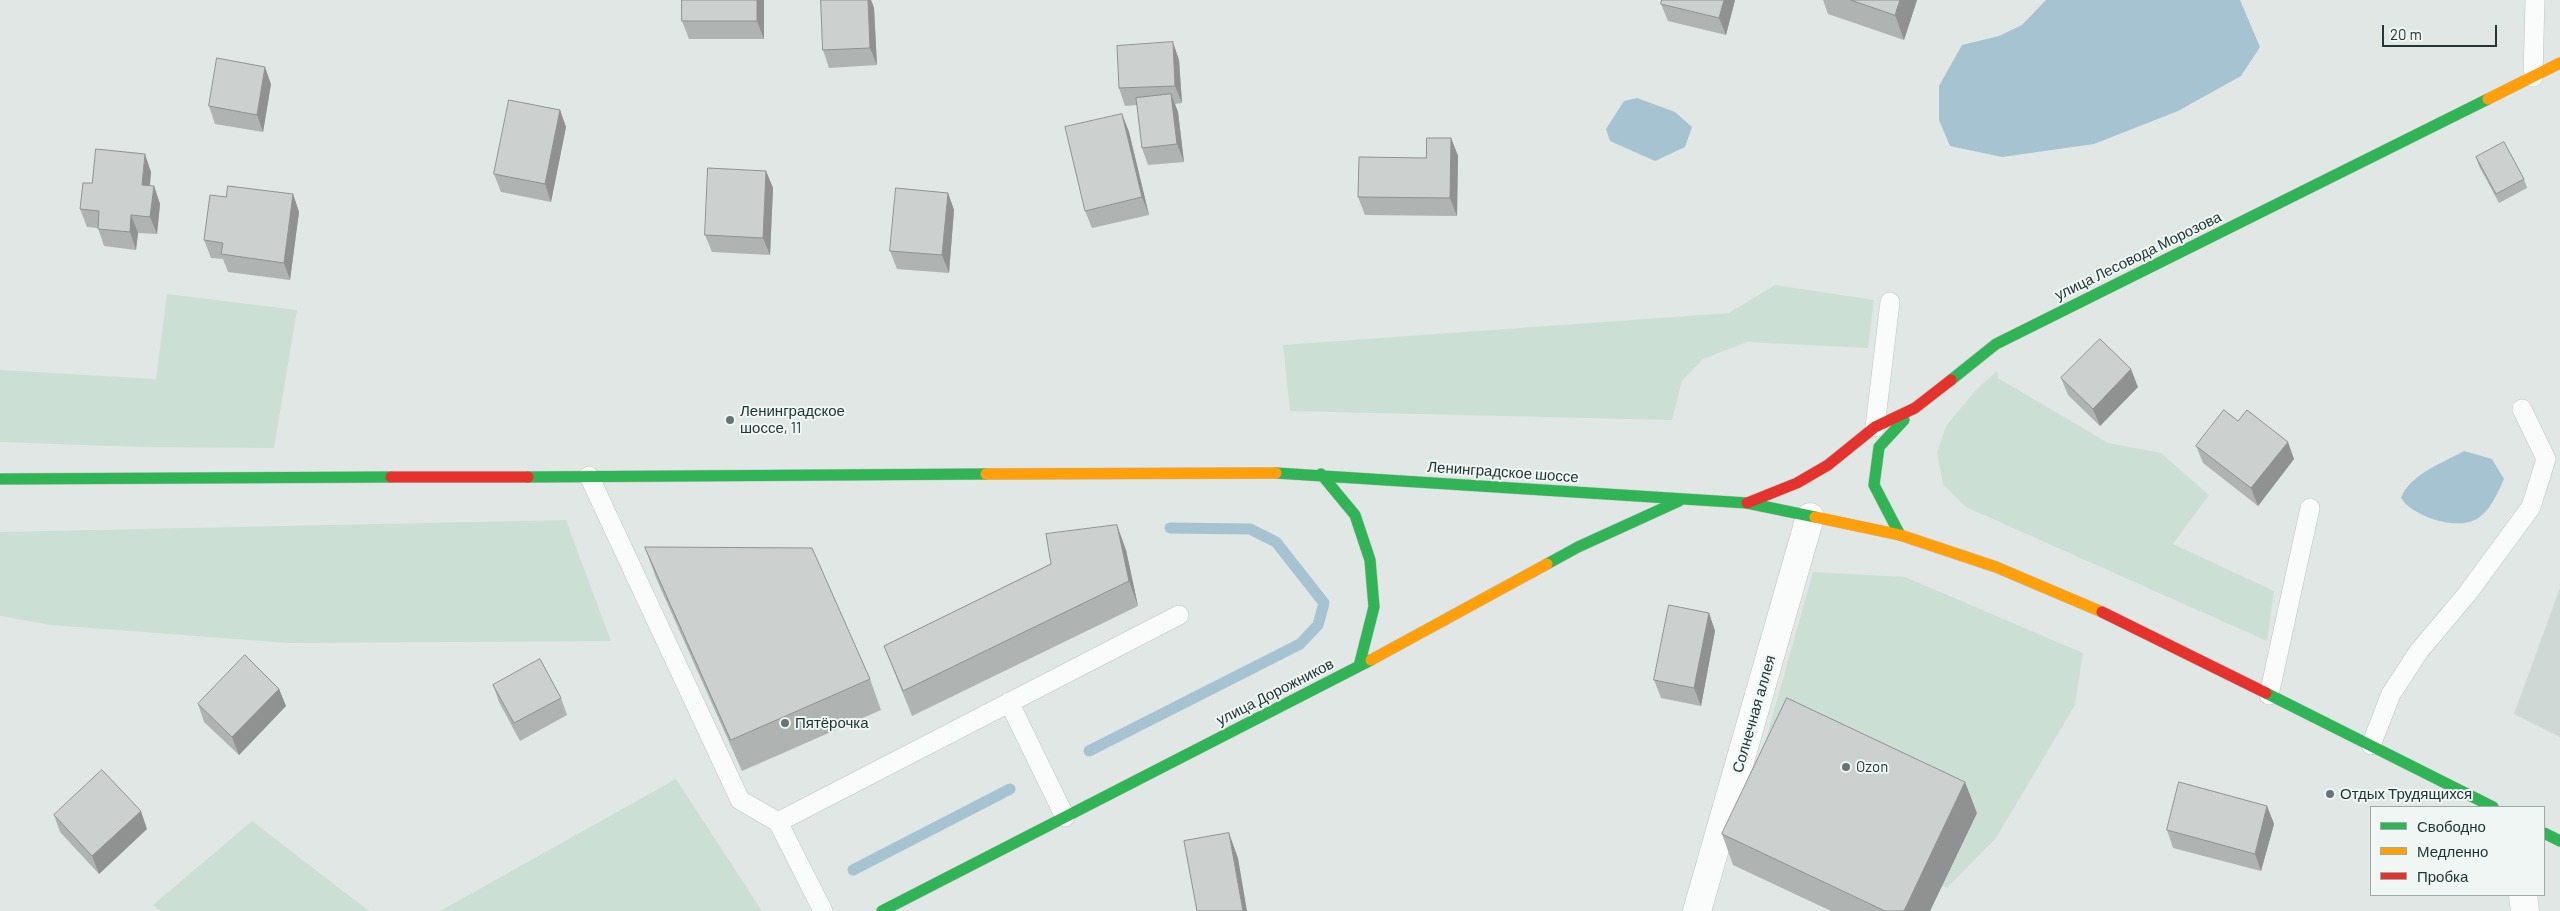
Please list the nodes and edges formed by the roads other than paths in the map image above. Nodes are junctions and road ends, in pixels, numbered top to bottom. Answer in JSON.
{"nodes":[{"id":1,"x":2534,"y":0,"type":"edge"},
{"id":2,"x":2560,"y":63,"type":"edge"},
{"id":3,"x":2533,"y":77,"type":"junction"},
{"id":4,"x":1890,"y":302,"type":"dead end"},
{"id":5,"x":1915,"y":408,"type":"junction"},
{"id":6,"x":2522,"y":409,"type":"dead end"},
{"id":7,"x":1875,"y":428,"type":"junction"},
{"id":8,"x":1321,"y":474,"type":"junction"},
{"id":9,"x":589,"y":476,"type":"junction"},
{"id":10,"x":0,"y":480,"type":"edge"},
{"id":11,"x":1682,"y":500,"type":"junction"},
{"id":12,"x":1747,"y":503,"type":"junction"},
{"id":13,"x":2310,"y":508,"type":"dead end"},
{"id":14,"x":1810,"y":517,"type":"junction"},
{"id":15,"x":1900,"y":535,"type":"junction"},
{"id":16,"x":1178,"y":615,"type":"dead end"},
{"id":17,"x":1359,"y":666,"type":"junction"},
{"id":18,"x":2269,"y":695,"type":"junction"},
{"id":19,"x":1009,"y":702,"type":"junction"},
{"id":20,"x":2371,"y":745,"type":"junction"},
{"id":21,"x":2491,"y":806,"type":"edge"},
{"id":22,"x":1065,"y":817,"type":"junction"},
{"id":23,"x":778,"y":822,"type":"junction"},
{"id":24,"x":2545,"y":834,"type":"edge"},
{"id":25,"x":2560,"y":841,"type":"edge"},
{"id":26,"x":2523,"y":896,"type":"edge"},
{"id":27,"x":823,"y":911,"type":"edge"},
{"id":28,"x":882,"y":911,"type":"edge"},
{"id":29,"x":1697,"y":911,"type":"edge"},
{"id":30,"x":2525,"y":911,"type":"edge"}],
"edges":[{"from":1,"to":3,"type":"lane"},
{"from":2,"to":3,"type":"main road","name":"улица Лесовода Морозова"},
{"from":3,"to":5,"type":"main road","name":"улица Лесовода Морозова"},
{"from":4,"to":7,"type":"lane"},
{"from":5,"to":7,"type":"main road","name":"улица Лесовода Морозова"},
{"from":5,"to":15,"type":"main road"},
{"from":6,"to":20,"type":"lane"},
{"from":7,"to":12,"type":"main road","name":"улица Лесовода Морозова"},
{"from":8,"to":9,"type":"main road","name":"Ленинградское шоссе"},
{"from":8,"to":11,"type":"main road","name":"Ленинградское шоссе"},
{"from":8,"to":17,"type":"main road"},
{"from":9,"to":10,"type":"main road","name":"Ленинградское шоссе"},
{"from":9,"to":23,"type":"lane"},
{"from":11,"to":12,"type":"main road","name":"Ленинградское шоссе"},
{"from":11,"to":17,"type":"main road","name":"улица Дорожников"},
{"from":12,"to":14,"type":"main road"},
{"from":13,"to":18,"type":"lane"},
{"from":14,"to":15,"type":"main road"},
{"from":14,"to":29,"type":"street","name":"Солнечная аллея"},
{"from":15,"to":18,"type":"main road"},
{"from":16,"to":19,"type":"lane"},
{"from":17,"to":22,"type":"main road","name":"улица Дорожников"},
{"from":18,"to":20,"type":"main road"},
{"from":19,"to":22,"type":"lane"},
{"from":19,"to":23,"type":"lane"},
{"from":20,"to":21,"type":"main road"},
{"from":22,"to":28,"type":"main road","name":"улица Дорожников"},
{"from":23,"to":27,"type":"lane"},
{"from":24,"to":25,"type":"main road"},
{"from":26,"to":30,"type":"street"}]}
